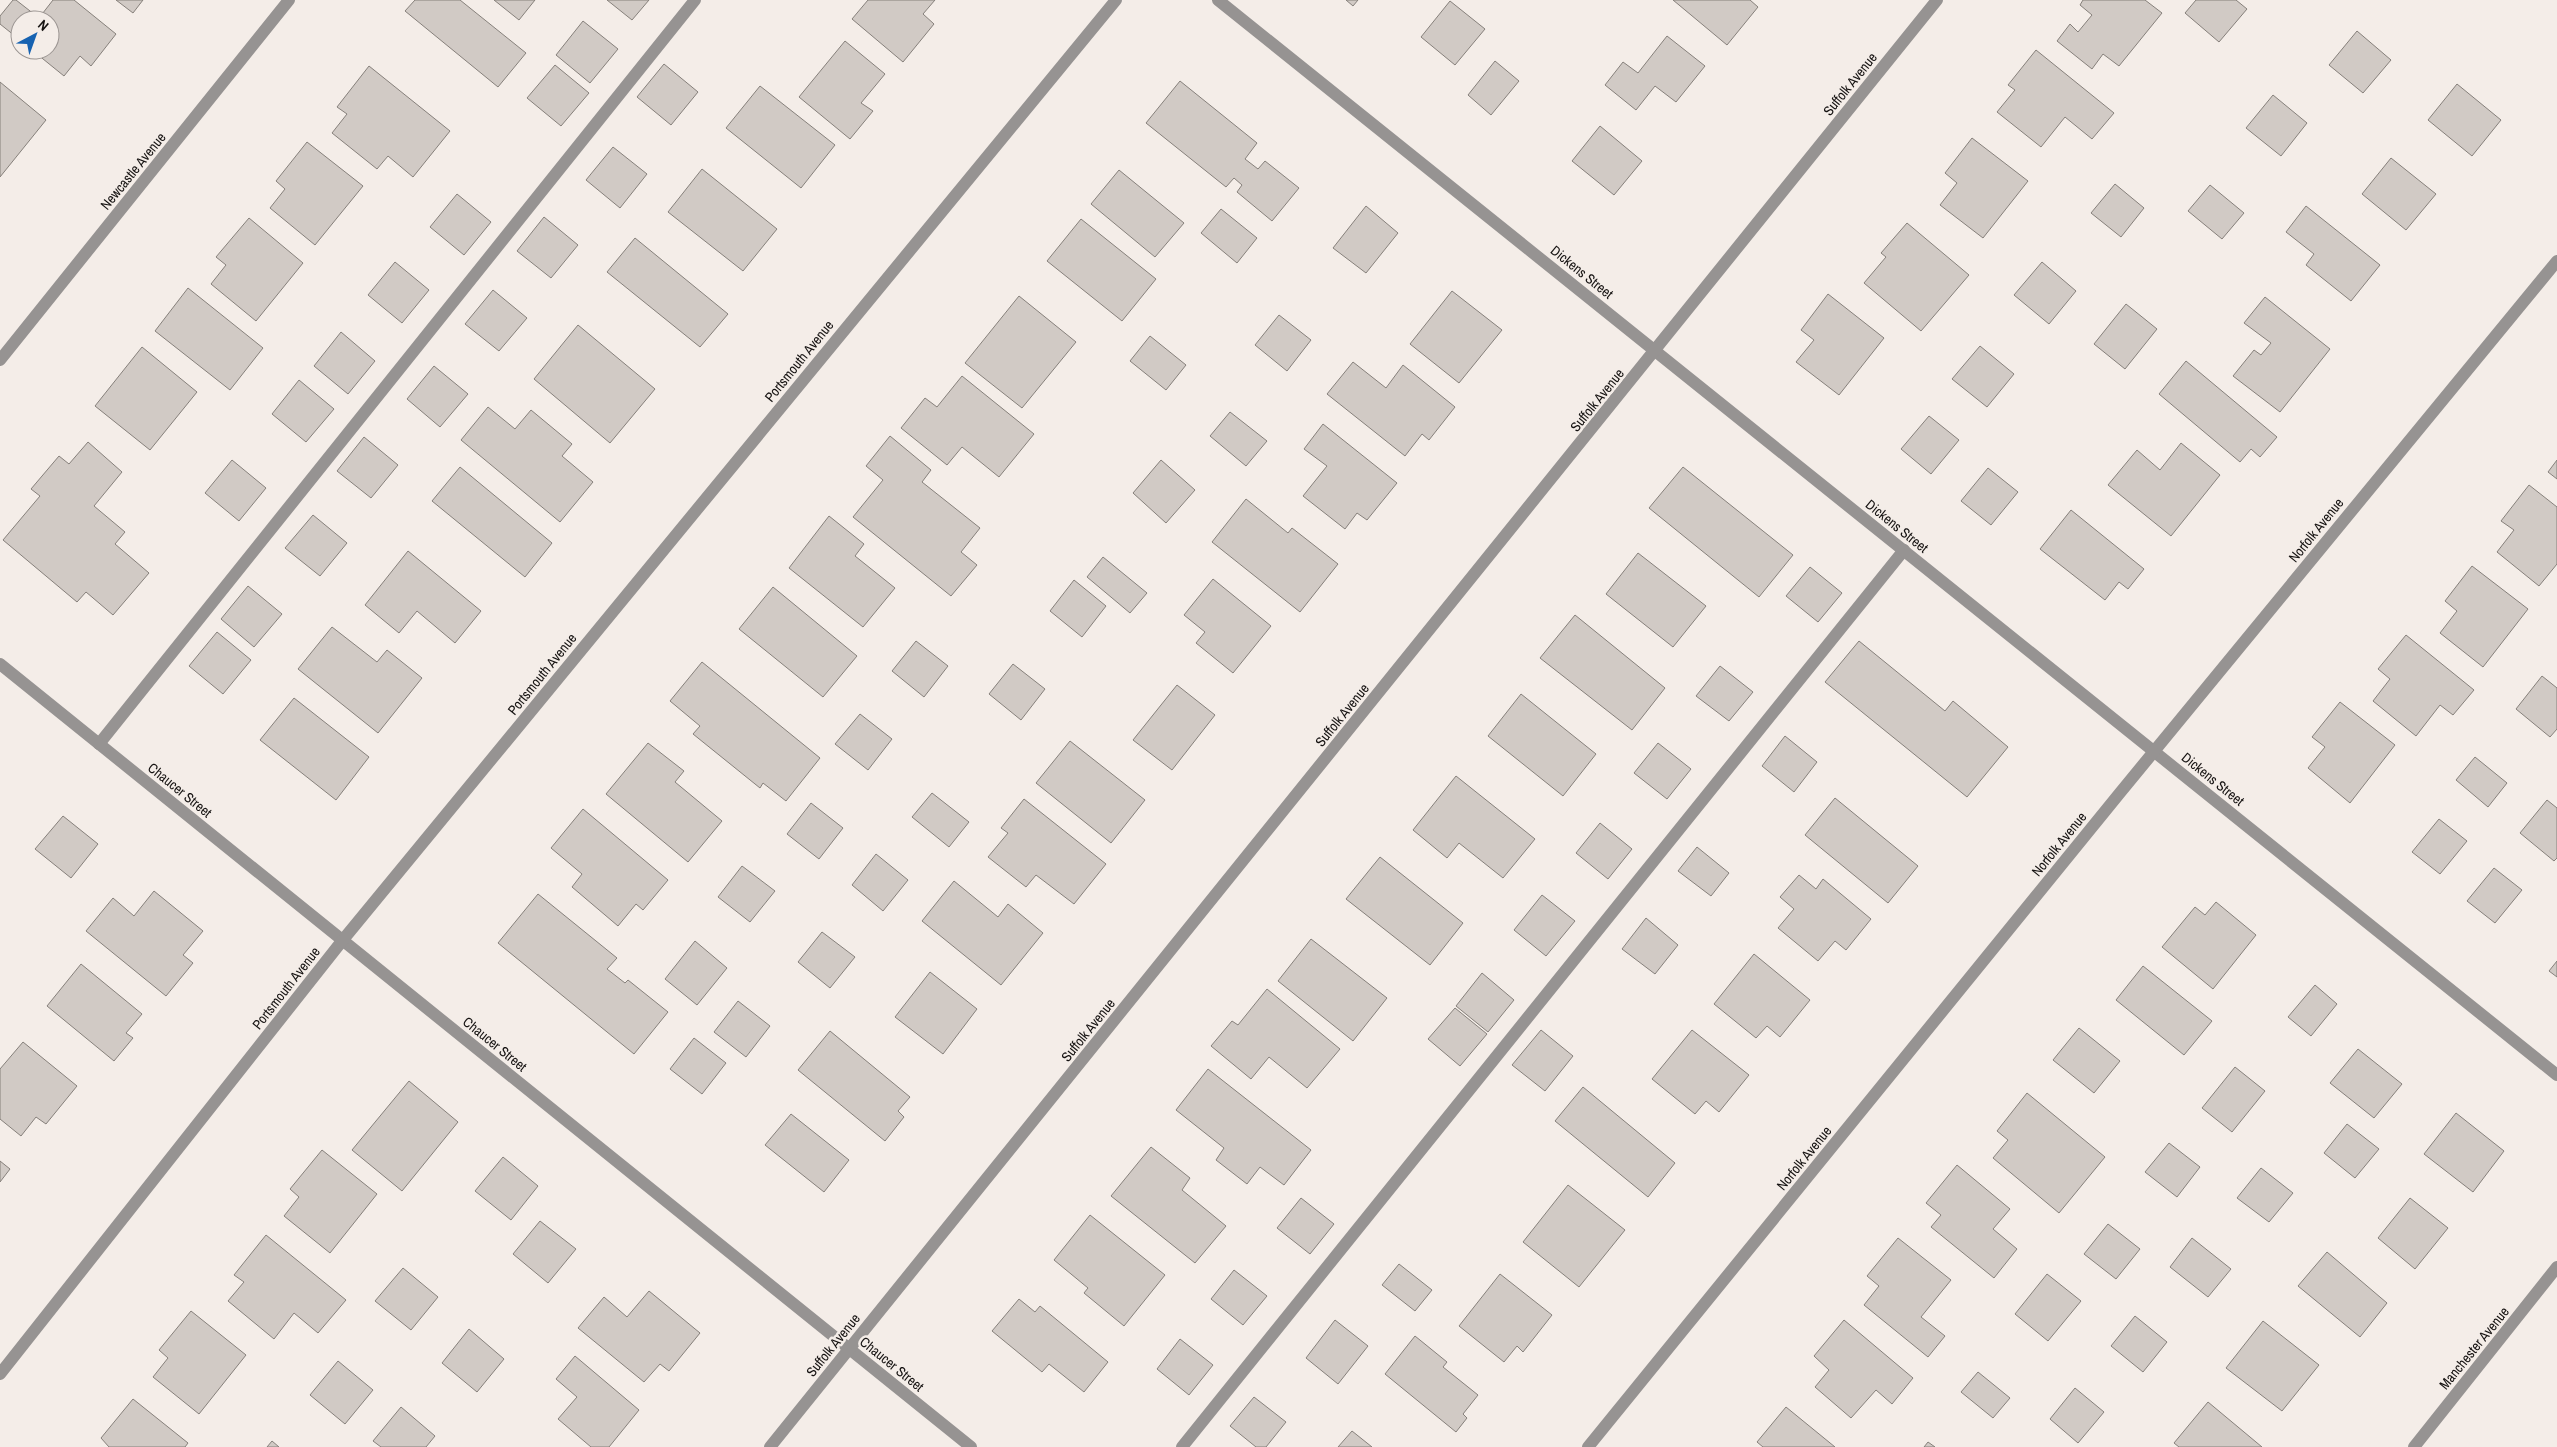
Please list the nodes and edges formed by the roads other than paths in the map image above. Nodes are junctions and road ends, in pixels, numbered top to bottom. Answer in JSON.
{"nodes":[{"id":1,"x":289,"y":0,"type":"edge"},
{"id":2,"x":695,"y":0,"type":"edge"},
{"id":3,"x":1116,"y":0,"type":"edge"},
{"id":4,"x":1218,"y":0,"type":"edge"},
{"id":5,"x":1937,"y":0,"type":"edge"},
{"id":6,"x":2557,"y":261,"type":"edge"},
{"id":7,"x":1656,"y":351,"type":"junction"},
{"id":8,"x":0,"y":360,"type":"edge"},
{"id":9,"x":1904,"y":550,"type":"junction"},
{"id":10,"x":0,"y":664,"type":"edge"},
{"id":11,"x":99,"y":744,"type":"junction"},
{"id":12,"x":2154,"y":751,"type":"junction"},
{"id":13,"x":342,"y":941,"type":"junction"},
{"id":14,"x":2557,"y":1075,"type":"edge"},
{"id":15,"x":2557,"y":1267,"type":"edge"},
{"id":16,"x":849,"y":1349,"type":"junction"},
{"id":17,"x":0,"y":1374,"type":"edge"},
{"id":18,"x":770,"y":1447,"type":"edge"},
{"id":19,"x":971,"y":1447,"type":"edge"},
{"id":20,"x":1182,"y":1447,"type":"edge"},
{"id":21,"x":1588,"y":1447,"type":"edge"},
{"id":22,"x":2414,"y":1447,"type":"edge"}],
"edges":[{"from":1,"to":8,"type":"street","name":"Newcastle Avenue"},
{"from":2,"to":11,"type":"street"},
{"from":3,"to":13,"type":"street","name":"Portsmouth Avenue"},
{"from":4,"to":7,"type":"street","name":"Dickens Street"},
{"from":5,"to":7,"type":"street","name":"Suffolk Avenue"},
{"from":6,"to":12,"type":"street","name":"Norfolk Avenue"},
{"from":7,"to":9,"type":"street","name":"Dickens Street"},
{"from":7,"to":16,"type":"street","name":"Suffolk Avenue"},
{"from":9,"to":12,"type":"street","name":"Dickens Street"},
{"from":9,"to":20,"type":"street"},
{"from":10,"to":11,"type":"street","name":"Chaucer Street"},
{"from":11,"to":13,"type":"street","name":"Chaucer Street"},
{"from":12,"to":14,"type":"street","name":"Dickens Street"},
{"from":12,"to":21,"type":"street","name":"Norfolk Avenue"},
{"from":13,"to":16,"type":"street","name":"Chaucer Street"},
{"from":13,"to":17,"type":"street","name":"Portsmouth Avenue"},
{"from":15,"to":22,"type":"street","name":"Manchester Avenue"},
{"from":16,"to":18,"type":"street","name":"Suffolk Avenue"},
{"from":16,"to":19,"type":"street","name":"Chaucer Street"}]}
